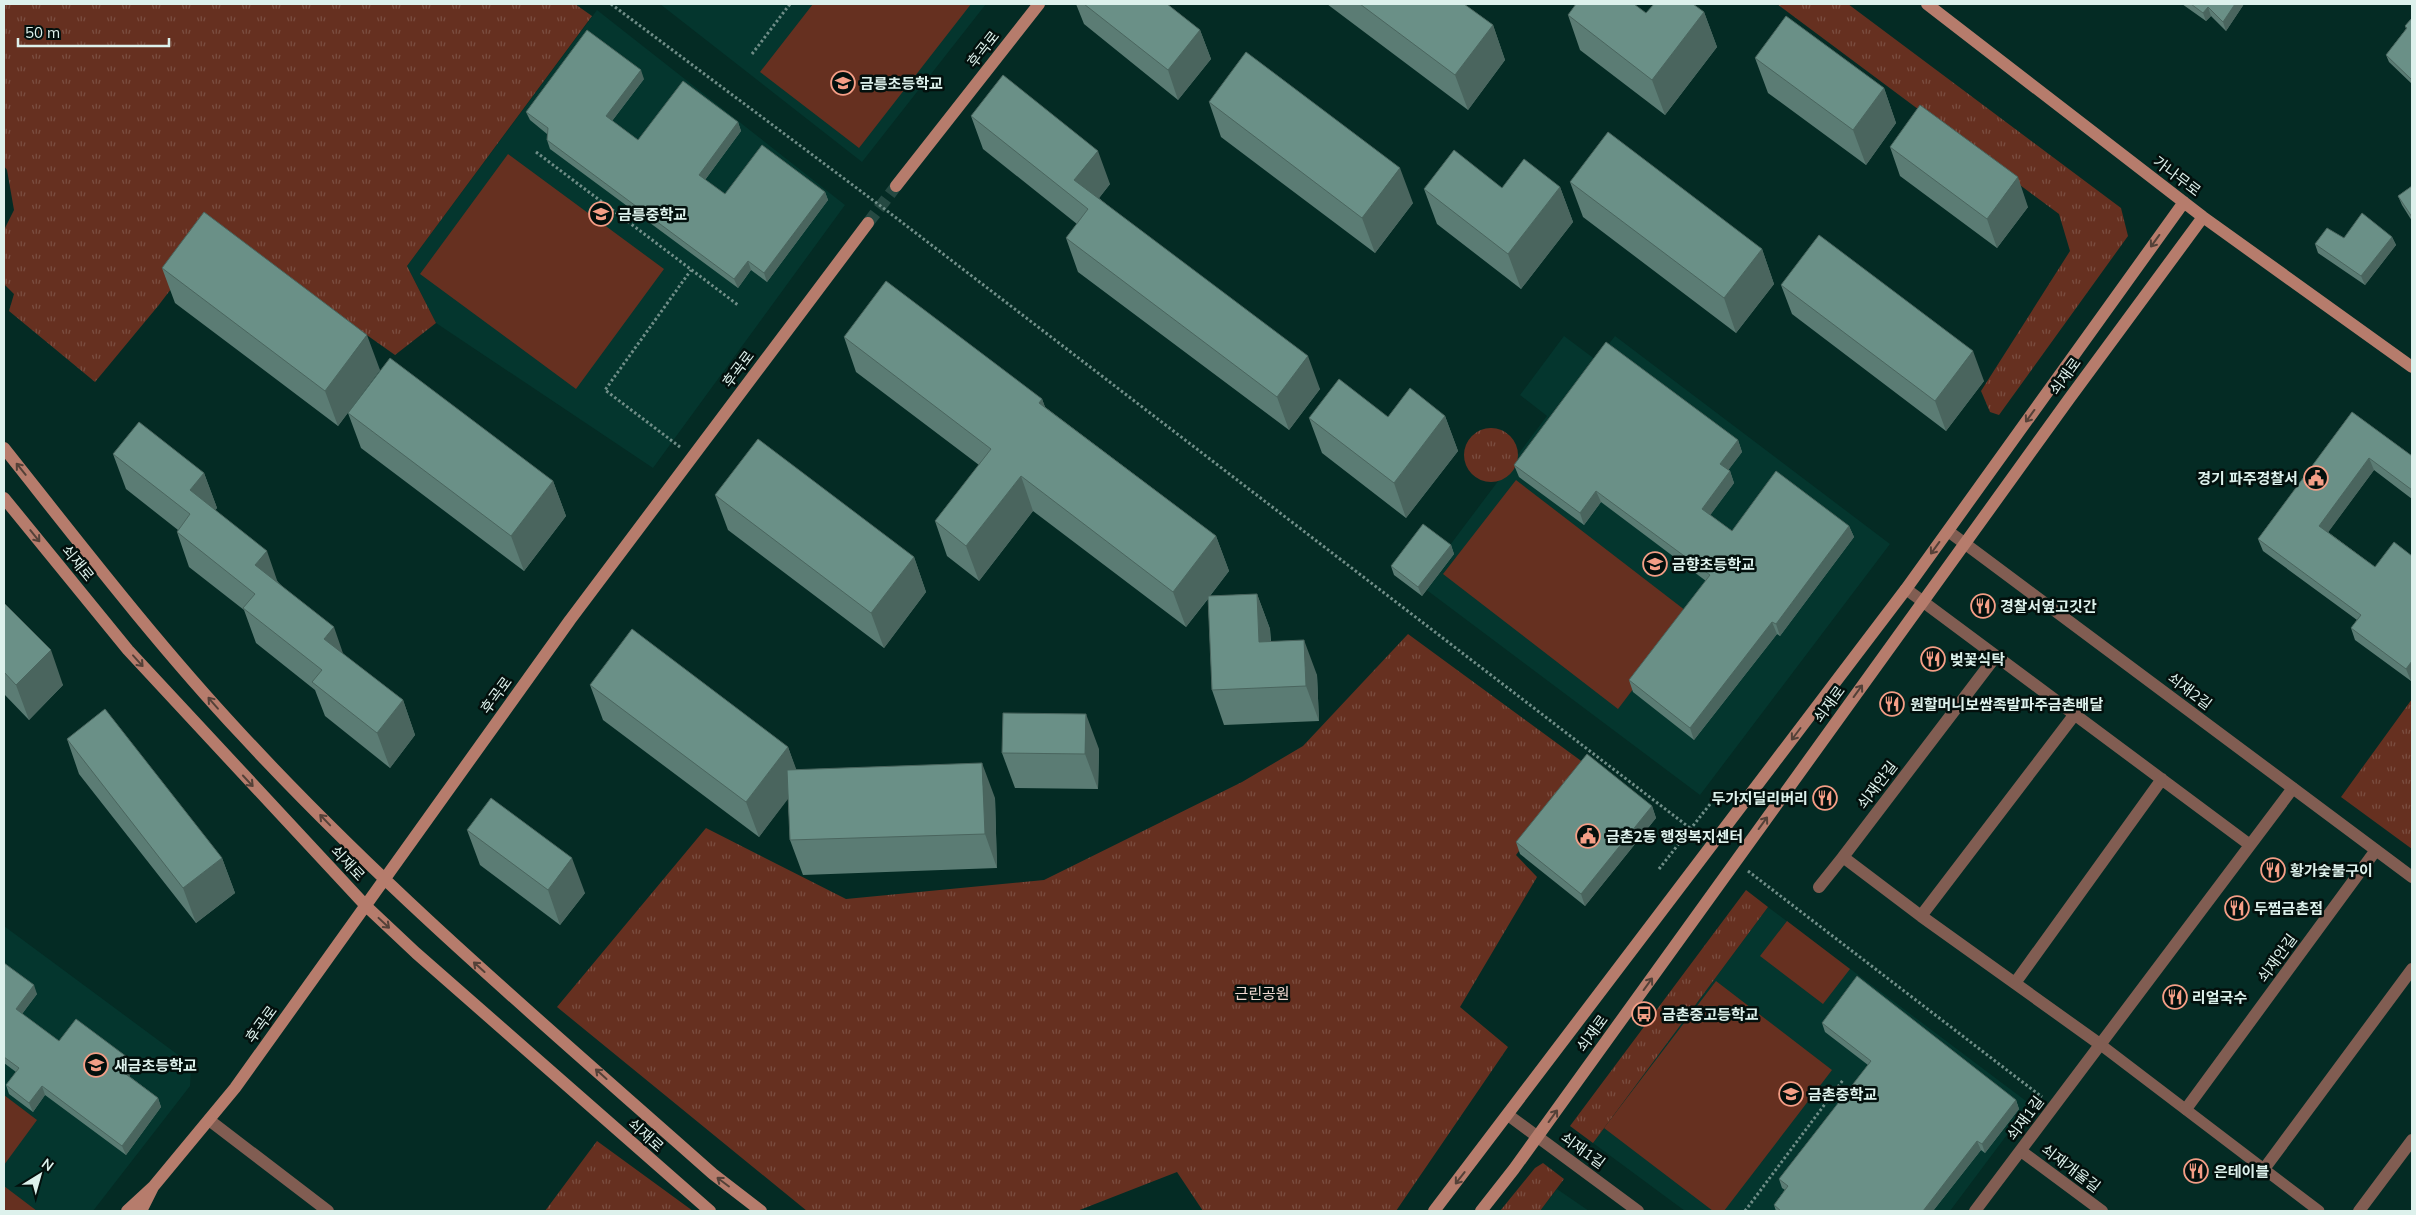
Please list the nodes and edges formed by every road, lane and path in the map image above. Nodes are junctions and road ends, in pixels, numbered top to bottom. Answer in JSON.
{"nodes":[{"id":1,"x":611,"y":4,"type":"edge"},
{"id":2,"x":790,"y":4,"type":"edge"},
{"id":3,"x":1039,"y":4,"type":"edge"},
{"id":4,"x":1927,"y":4,"type":"edge"},
{"id":5,"x":752,"y":54,"type":"dead end"},
{"id":6,"x":536,"y":152,"type":"dead end"},
{"id":7,"x":896,"y":186,"type":"tunnel mouth"},
{"id":8,"x":2184,"y":202,"type":"junction"},
{"id":9,"x":2203,"y":217,"type":"junction"},
{"id":10,"x":868,"y":223,"type":"tunnel mouth"},
{"id":11,"x":691,"y":270,"type":"junction"},
{"id":12,"x":738,"y":305,"type":"dead end"},
{"id":13,"x":2412,"y":367,"type":"edge"},
{"id":14,"x":4,"y":448,"type":"edge"},
{"id":15,"x":692,"y":457,"type":"junction"},
{"id":16,"x":4,"y":498,"type":"edge"},
{"id":17,"x":1948,"y":531,"type":"junction"},
{"id":18,"x":1965,"y":543,"type":"junction"},
{"id":19,"x":1906,"y":589,"type":"junction"},
{"id":20,"x":1923,"y":601,"type":"junction"},
{"id":21,"x":1996,"y":656,"type":"junction"},
{"id":22,"x":2075,"y":714,"type":"junction"},
{"id":23,"x":1580,"y":745,"type":"dead end"},
{"id":24,"x":2162,"y":779,"type":"junction"},
{"id":25,"x":2293,"y":788,"type":"junction"},
{"id":26,"x":1718,"y":794,"type":"dead end"},
{"id":27,"x":1690,"y":828,"type":"junction"},
{"id":28,"x":2250,"y":845,"type":"junction"},
{"id":29,"x":2376,"y":850,"type":"junction"},
{"id":30,"x":1843,"y":857,"type":"junction"},
{"id":31,"x":1658,"y":869,"type":"dead end"},
{"id":32,"x":1748,"y":871,"type":"dead end"},
{"id":33,"x":2412,"y":877,"type":"edge"},
{"id":34,"x":384,"y":880,"type":"junction"},
{"id":35,"x":1818,"y":887,"type":"dead end"},
{"id":36,"x":366,"y":906,"type":"junction"},
{"id":37,"x":1921,"y":916,"type":"junction"},
{"id":38,"x":2412,"y":969,"type":"edge"},
{"id":39,"x":2015,"y":983,"type":"junction"},
{"id":40,"x":2101,"y":1045,"type":"junction"},
{"id":41,"x":1843,"y":1080,"type":"dead end"},
{"id":42,"x":2055,"y":1106,"type":"junction"},
{"id":43,"x":2186,"y":1109,"type":"junction"},
{"id":44,"x":1508,"y":1115,"type":"junction"},
{"id":45,"x":209,"y":1120,"type":"junction"},
{"id":46,"x":1538,"y":1137,"type":"junction"},
{"id":47,"x":2412,"y":1140,"type":"edge"},
{"id":48,"x":2021,"y":1151,"type":"junction"},
{"id":49,"x":2264,"y":1169,"type":"junction"},
{"id":50,"x":153,"y":1187,"type":"junction"},
{"id":51,"x":127,"y":1211,"type":"edge"},
{"id":52,"x":141,"y":1211,"type":"edge"},
{"id":53,"x":328,"y":1211,"type":"edge"},
{"id":54,"x":710,"y":1211,"type":"edge"},
{"id":55,"x":761,"y":1211,"type":"edge"},
{"id":56,"x":1434,"y":1211,"type":"edge"},
{"id":57,"x":1481,"y":1211,"type":"edge"},
{"id":58,"x":1638,"y":1211,"type":"edge"},
{"id":59,"x":1745,"y":1211,"type":"edge"},
{"id":60,"x":1975,"y":1211,"type":"edge"},
{"id":61,"x":2102,"y":1211,"type":"edge"},
{"id":62,"x":2320,"y":1211,"type":"edge"},
{"id":63,"x":2359,"y":1211,"type":"edge"}],
"edges":[{"from":1,"to":27,"type":"path"},
{"from":2,"to":5,"type":"path"},
{"from":3,"to":7,"type":"street","name":"후곡로"},
{"from":4,"to":8,"type":"street","name":"가나무로"},
{"from":6,"to":11,"type":"path"},
{"from":8,"to":9,"type":"street","name":"가나무로"},
{"from":8,"to":17,"type":"street","one_way":true},
{"from":9,"to":13,"type":"street","name":"가나무로"},
{"from":9,"to":18,"type":"street","name":"쇠재로"},
{"from":10,"to":15,"type":"street","name":"후곡로"},
{"from":11,"to":12,"type":"path"},
{"from":11,"to":15,"type":"path"},
{"from":34,"to":14,"type":"street","name":"쇠재로","one_way":true},
{"from":15,"to":34,"type":"street","name":"후곡로"},
{"from":16,"to":36,"type":"street","name":"쇠재로","one_way":true},
{"from":17,"to":18,"type":"street","name":"쇠재2길"},
{"from":17,"to":19,"type":"street","one_way":true},
{"from":18,"to":20,"type":"street","name":"쇠재로"},
{"from":18,"to":25,"type":"street","name":"쇠재2길"},
{"from":19,"to":20,"type":"street"},
{"from":19,"to":44,"type":"street","one_way":true},
{"from":20,"to":21,"type":"street"},
{"from":46,"to":20,"type":"street","name":"쇠재로","one_way":true},
{"from":21,"to":22,"type":"street"},
{"from":21,"to":30,"type":"street","name":"쇠재안길"},
{"from":22,"to":24,"type":"street"},
{"from":22,"to":37,"type":"street"},
{"from":23,"to":27,"type":"path"},
{"from":24,"to":28,"type":"street"},
{"from":24,"to":39,"type":"street"},
{"from":25,"to":28,"type":"street"},
{"from":25,"to":29,"type":"street","name":"쇠재2길"},
{"from":26,"to":27,"type":"path"},
{"from":27,"to":31,"type":"path"},
{"from":28,"to":40,"type":"street"},
{"from":29,"to":33,"type":"street","name":"쇠재2길"},
{"from":29,"to":43,"type":"street","name":"쇠재안길"},
{"from":30,"to":35,"type":"street","name":"쇠재안길"},
{"from":30,"to":37,"type":"street"},
{"from":32,"to":42,"type":"path"},
{"from":34,"to":36,"type":"street","name":"후곡로"},
{"from":55,"to":34,"type":"street","name":"쇠재로","one_way":true},
{"from":36,"to":45,"type":"street","name":"후곡로"},
{"from":36,"to":54,"type":"street","name":"쇠재로","one_way":true},
{"from":37,"to":39,"type":"street"},
{"from":38,"to":49,"type":"street"},
{"from":39,"to":40,"type":"street"},
{"from":40,"to":42,"type":"street","name":"쇠재1길"},
{"from":40,"to":43,"type":"lane"},
{"from":41,"to":59,"type":"path"},
{"from":42,"to":48,"type":"street","name":"쇠재1길"},
{"from":43,"to":49,"type":"lane"},
{"from":44,"to":46,"type":"street","name":"쇠재1길"},
{"from":44,"to":56,"type":"street","one_way":true},
{"from":45,"to":50,"type":"street","name":"후곡로"},
{"from":45,"to":53,"type":"street"},
{"from":46,"to":57,"type":"street","name":"쇠재로"},
{"from":46,"to":58,"type":"street","name":"쇠재1길"},
{"from":47,"to":63,"type":"street"},
{"from":48,"to":60,"type":"street","name":"쇠재1길"},
{"from":48,"to":61,"type":"street","name":"쇠재개울길"},
{"from":49,"to":62,"type":"lane"},
{"from":50,"to":51,"type":"street"},
{"from":50,"to":52,"type":"street"}]}
